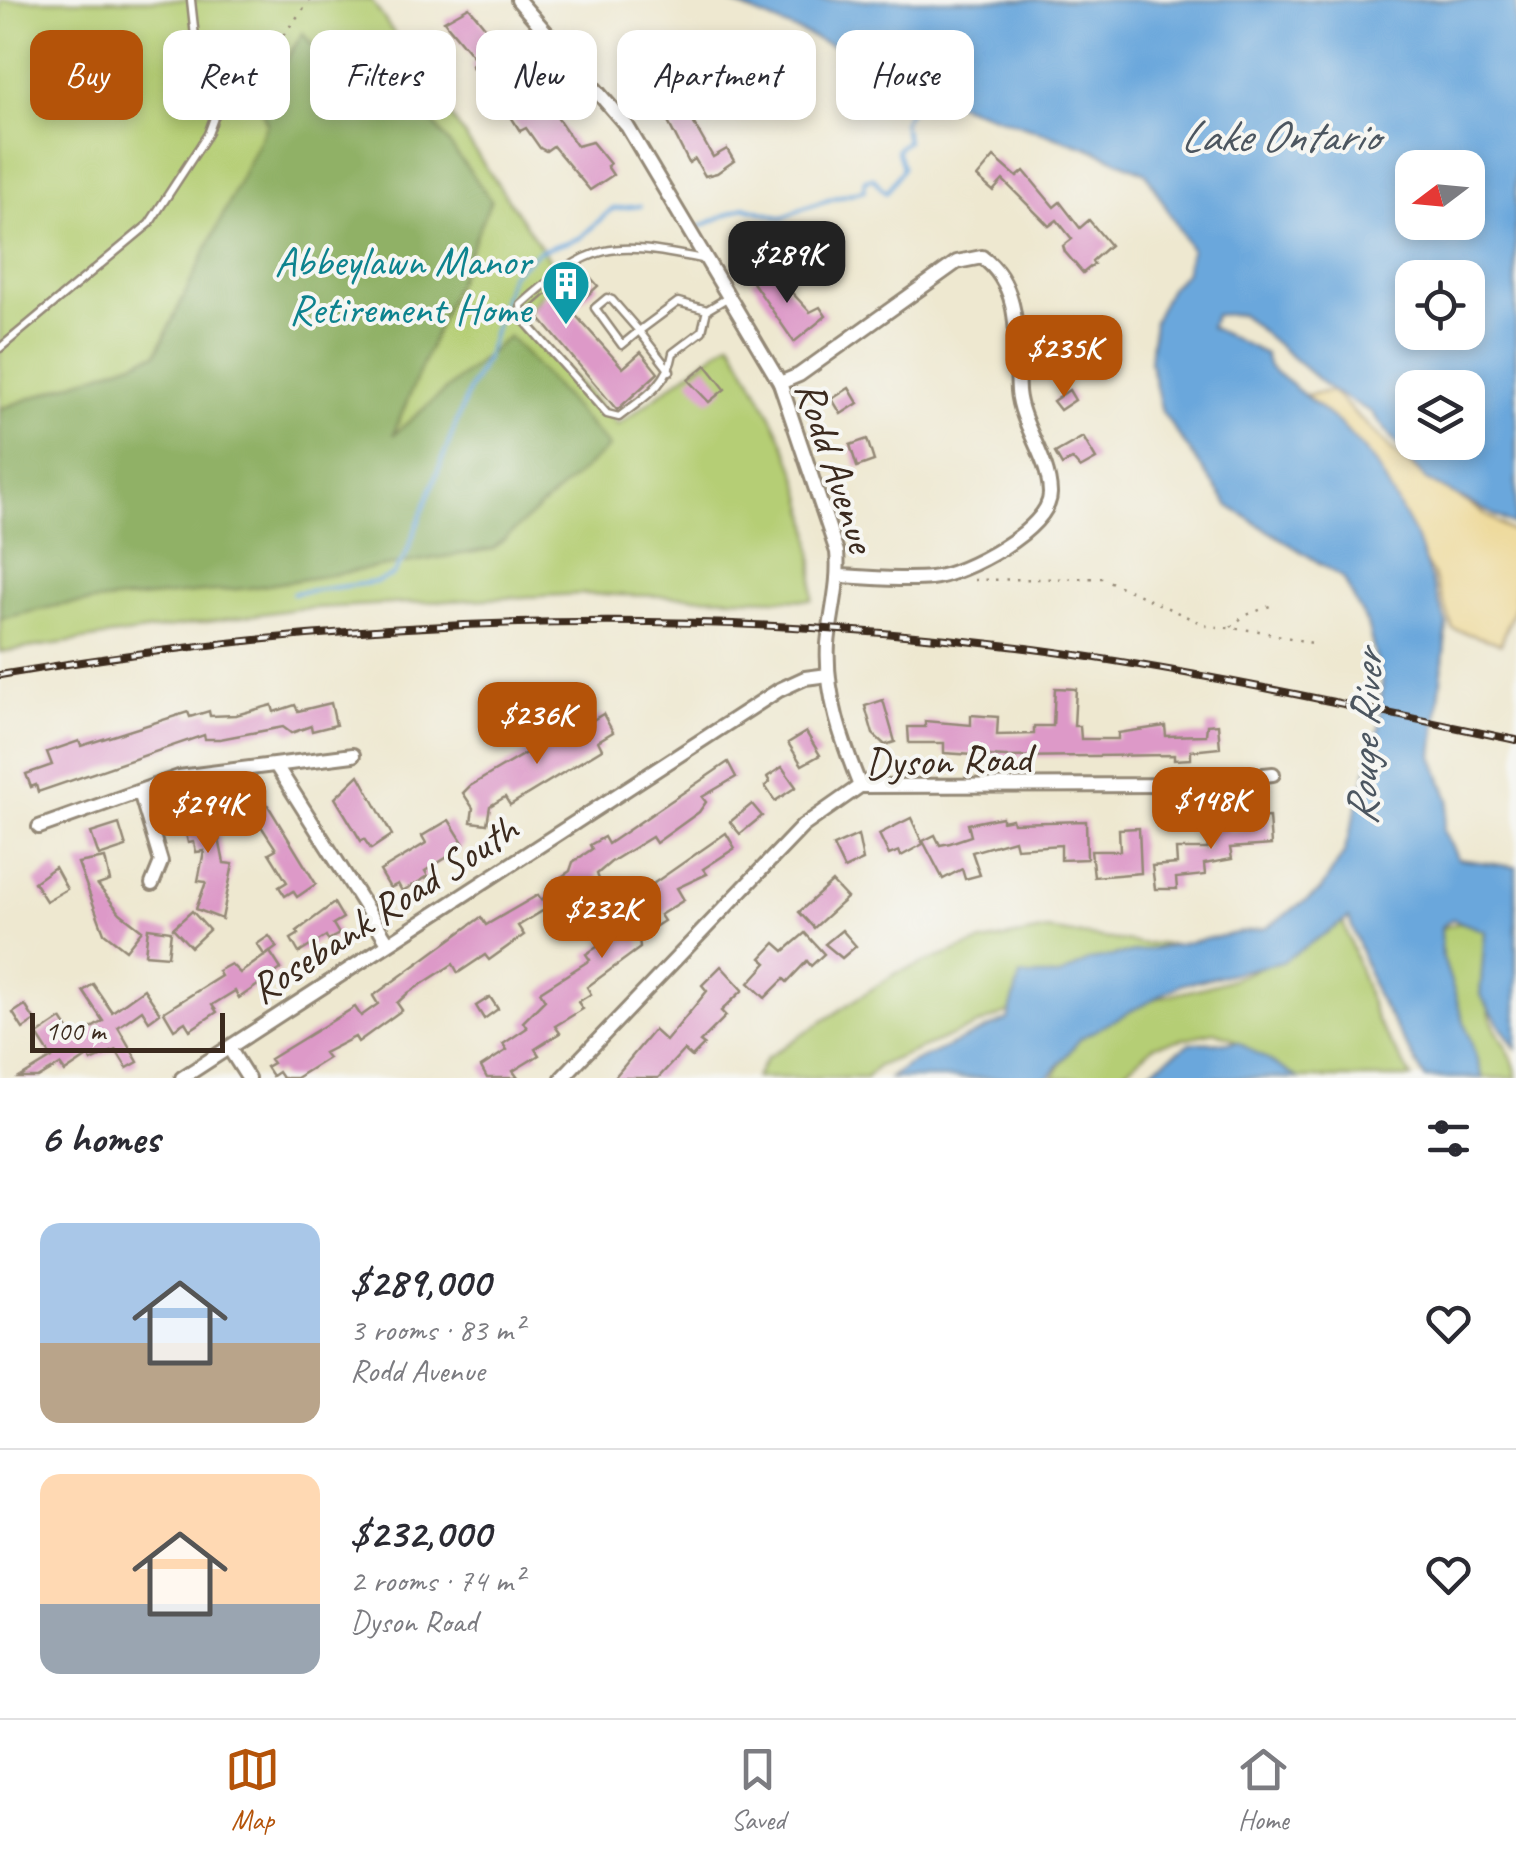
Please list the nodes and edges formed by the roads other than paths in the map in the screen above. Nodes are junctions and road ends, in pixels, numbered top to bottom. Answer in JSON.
{"nodes":[{"id":1,"x":191,"y":0,"type":"edge"},
{"id":2,"x":518,"y":0,"type":"edge"},
{"id":3,"x":704,"y":259,"type":"junction"},
{"id":4,"x":727,"y":298,"type":"junction"},
{"id":5,"x":707,"y":310,"type":"junction"},
{"id":6,"x":639,"y":331,"type":"junction"},
{"id":7,"x":0,"y":348,"type":"edge"},
{"id":8,"x":670,"y":371,"type":"junction"},
{"id":9,"x":780,"y":383,"type":"junction"},
{"id":10,"x":839,"y":576,"type":"junction"},
{"id":11,"x":828,"y":675,"type":"junction"},
{"id":12,"x":353,"y":755,"type":"dead end"},
{"id":13,"x":278,"y":767,"type":"junction"},
{"id":14,"x":1274,"y":774,"type":"dead end"},
{"id":15,"x":860,"y":786,"type":"junction"},
{"id":16,"x":140,"y":792,"type":"junction"},
{"id":17,"x":39,"y":827,"type":"dead end"},
{"id":18,"x":152,"y":884,"type":"dead end"},
{"id":19,"x":387,"y":941,"type":"junction"},
{"id":20,"x":229,"y":1048,"type":"junction"},
{"id":21,"x":182,"y":1078,"type":"edge"},
{"id":22,"x":248,"y":1078,"type":"edge"},
{"id":23,"x":562,"y":1078,"type":"edge"}],
"edges":[{"from":1,"to":7,"type":"lane"},
{"from":2,"to":3,"type":"street","name":"Rodd Avenue"},
{"from":3,"to":4,"type":"street","name":"Rodd Avenue"},
{"from":3,"to":8,"type":"lane"},
{"from":4,"to":5,"type":"lane"},
{"from":4,"to":9,"type":"street","name":"Rodd Avenue"},
{"from":5,"to":6,"type":"lane"},
{"from":5,"to":8,"type":"lane"},
{"from":6,"to":6,"type":"lane"},
{"from":6,"to":8,"type":"lane"},
{"from":9,"to":10,"type":"street","name":"Rodd Avenue"},
{"from":9,"to":10,"type":"street"},
{"from":10,"to":11,"type":"street","name":"Rodd Avenue"},
{"from":11,"to":15,"type":"street","name":"Rodd Avenue"},
{"from":11,"to":19,"type":"street","name":"Rosebank Road South"},
{"from":12,"to":13,"type":"street"},
{"from":13,"to":16,"type":"street"},
{"from":13,"to":19,"type":"street"},
{"from":14,"to":15,"type":"street","name":"Dyson Road"},
{"from":15,"to":23,"type":"street","name":"Dyson Road"},
{"from":16,"to":17,"type":"street"},
{"from":16,"to":18,"type":"street"},
{"from":19,"to":20,"type":"street","name":"Rosebank Road South"},
{"from":20,"to":21,"type":"street","name":"Rosebank Road South"},
{"from":20,"to":22,"type":"street"}]}
